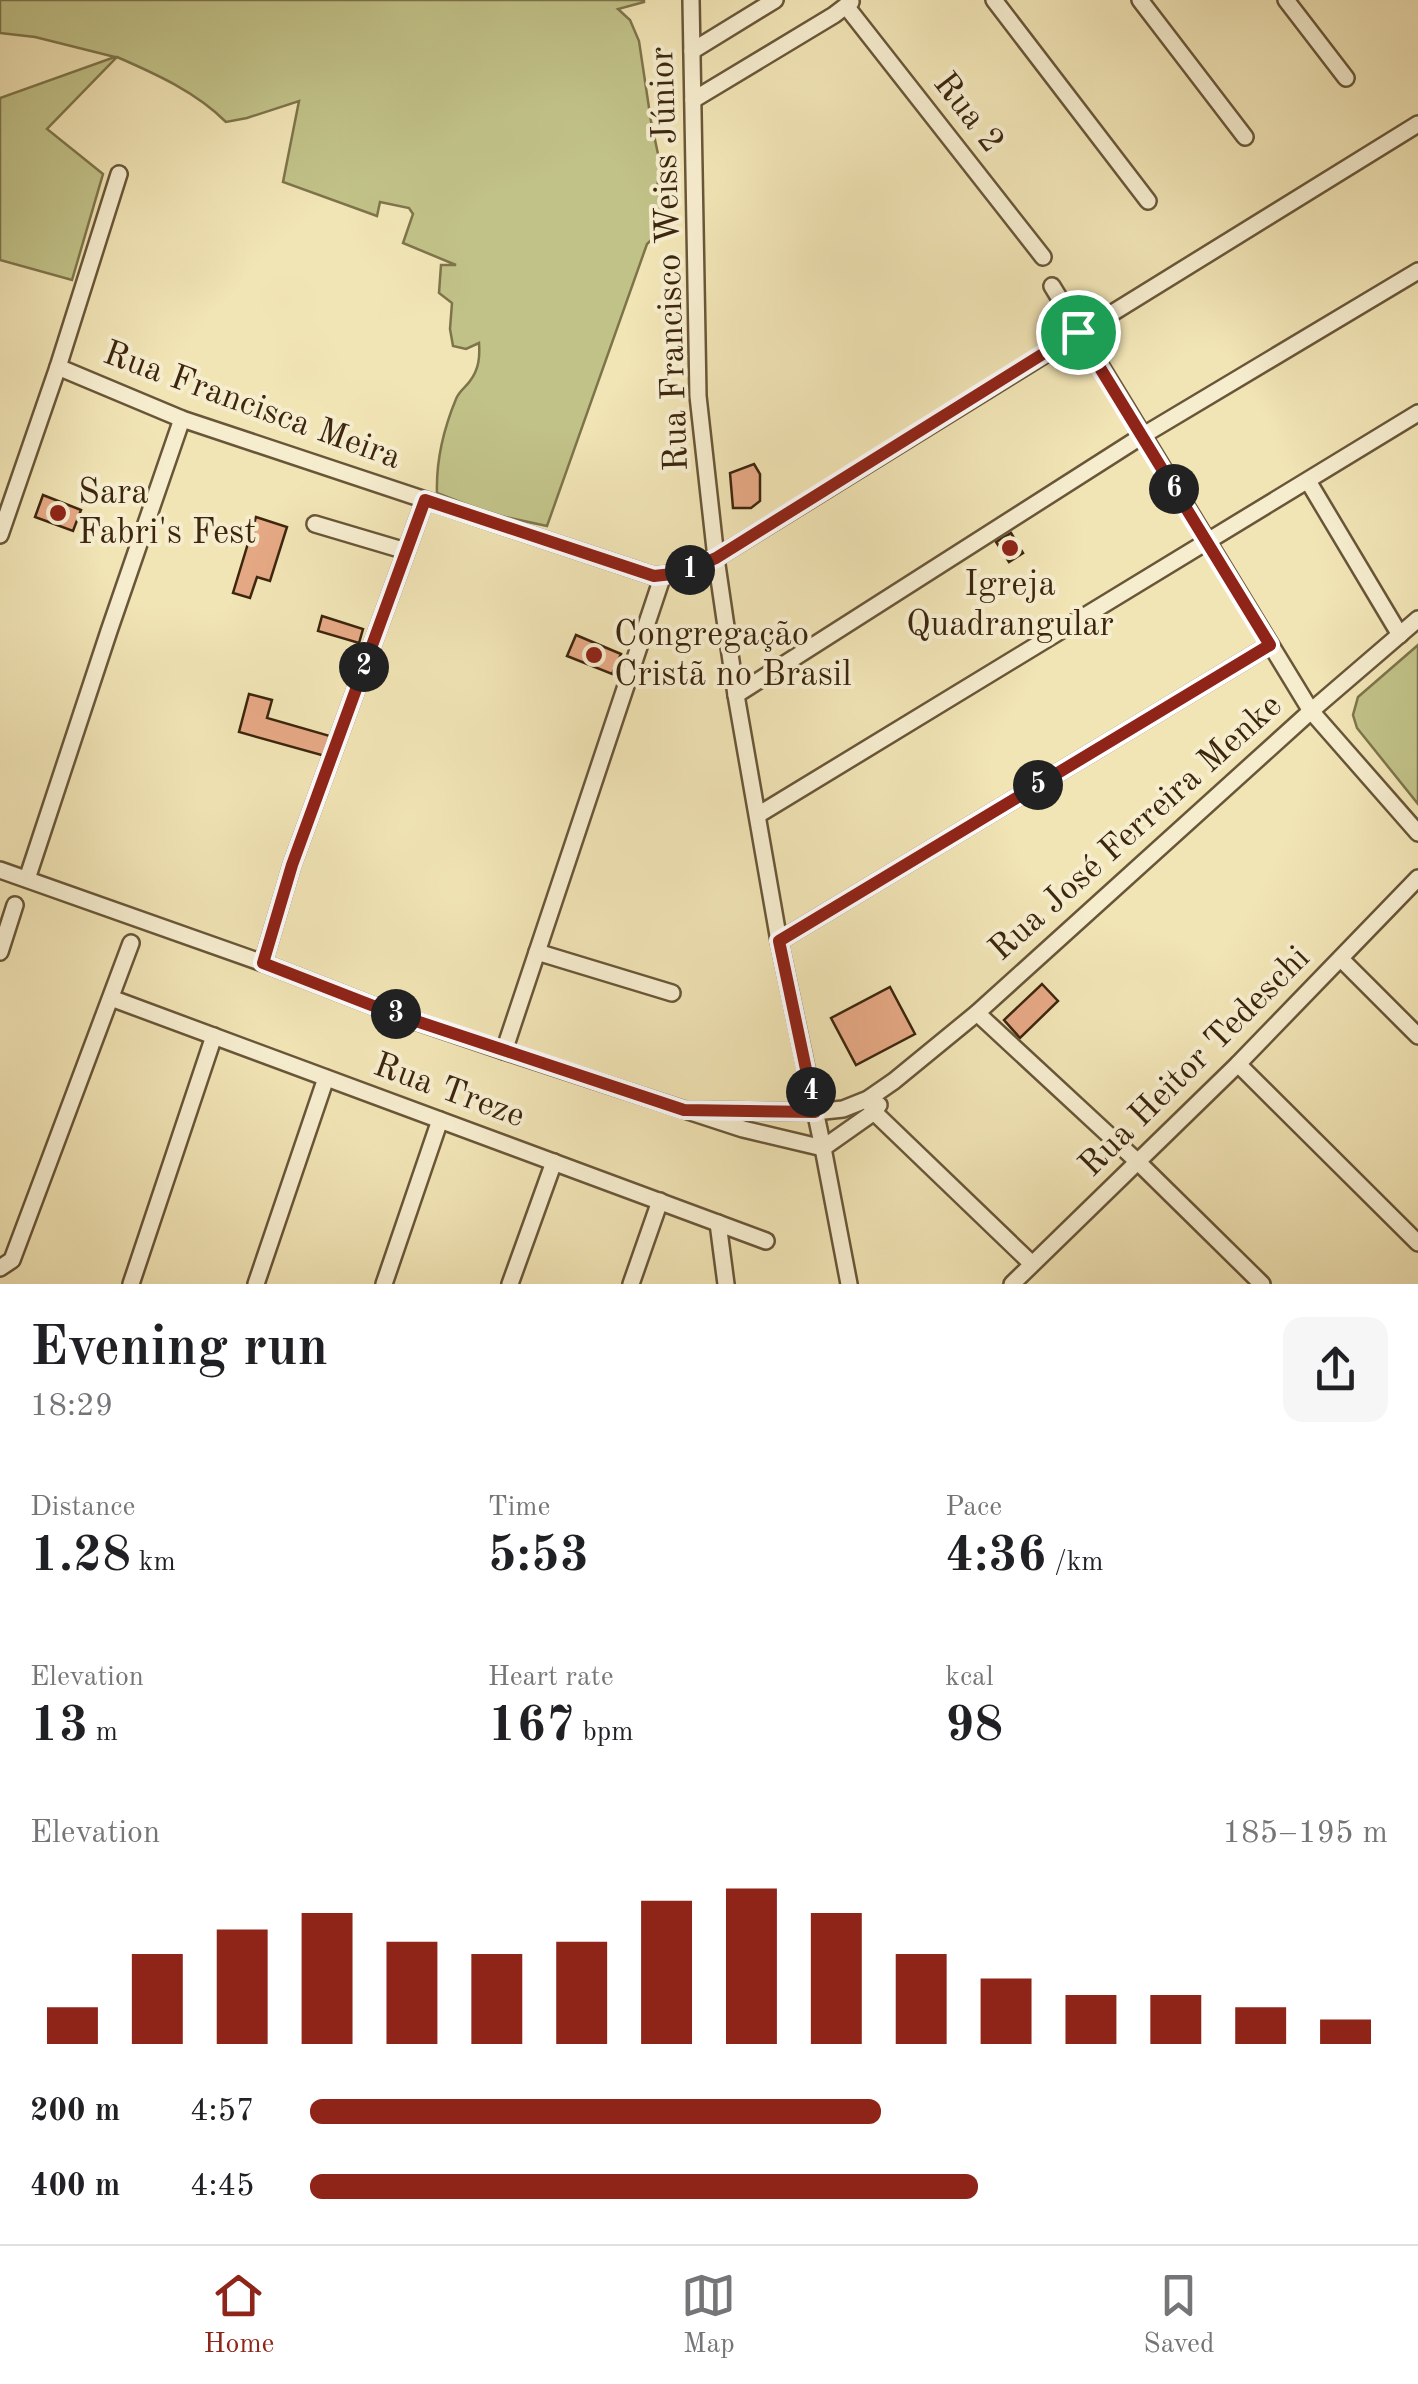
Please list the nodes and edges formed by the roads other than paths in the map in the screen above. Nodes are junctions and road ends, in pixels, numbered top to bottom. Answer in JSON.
{"nodes":[{"id":1,"x":690,"y":0,"type":"edge"},
{"id":2,"x":775,"y":0,"type":"edge"},
{"id":3,"x":994,"y":0,"type":"edge"},
{"id":4,"x":1140,"y":0,"type":"edge"},
{"id":5,"x":1286,"y":0,"type":"edge"},
{"id":6,"x":850,"y":3,"type":"edge"},
{"id":7,"x":692,"y":51,"type":"junction"},
{"id":8,"x":1346,"y":78,"type":"dead end"},
{"id":9,"x":693,"y":100,"type":"junction"},
{"id":10,"x":1418,"y":124,"type":"edge"},
{"id":11,"x":1244,"y":137,"type":"dead end"},
{"id":12,"x":119,"y":174,"type":"dead end"},
{"id":13,"x":1148,"y":201,"type":"dead end"},
{"id":14,"x":1043,"y":257,"type":"dead end"},
{"id":15,"x":1418,"y":271,"type":"edge"},
{"id":16,"x":1052,"y":286,"type":"dead end"},
{"id":17,"x":1078,"y":332,"type":"junction"},
{"id":18,"x":58,"y":367,"type":"junction"},
{"id":19,"x":1418,"y":414,"type":"edge"},
{"id":20,"x":182,"y":419,"type":"junction"},
{"id":21,"x":1142,"y":436,"type":"junction"},
{"id":22,"x":1308,"y":481,"type":"junction"},
{"id":23,"x":425,"y":500,"type":"junction"},
{"id":24,"x":315,"y":524,"type":"dead end"},
{"id":25,"x":0,"y":534,"type":"edge"},
{"id":26,"x":1207,"y":543,"type":"junction"},
{"id":27,"x":406,"y":552,"type":"junction"},
{"id":28,"x":716,"y":558,"type":"junction"},
{"id":29,"x":658,"y":576,"type":"junction"},
{"id":30,"x":1418,"y":619,"type":"edge"},
{"id":31,"x":1400,"y":634,"type":"junction"},
{"id":32,"x":1270,"y":645,"type":"junction"},
{"id":33,"x":736,"y":694,"type":"junction"},
{"id":34,"x":1311,"y":711,"type":"junction"},
{"id":35,"x":758,"y":814,"type":"junction"},
{"id":36,"x":1418,"y":833,"type":"edge"},
{"id":37,"x":0,"y":870,"type":"edge"},
{"id":38,"x":1418,"y":878,"type":"edge"},
{"id":39,"x":28,"y":879,"type":"junction"},
{"id":40,"x":16,"y":906,"type":"dead end"},
{"id":41,"x":779,"y":941,"type":"junction"},
{"id":42,"x":130,"y":943,"type":"dead end"},
{"id":43,"x":0,"y":952,"type":"edge"},
{"id":44,"x":537,"y":952,"type":"junction"},
{"id":45,"x":1341,"y":958,"type":"junction"},
{"id":46,"x":263,"y":963,"type":"junction"},
{"id":47,"x":672,"y":993,"type":"dead end"},
{"id":48,"x":111,"y":998,"type":"junction"},
{"id":49,"x":977,"y":1013,"type":"junction"},
{"id":50,"x":214,"y":1036,"type":"junction"},
{"id":51,"x":1418,"y":1036,"type":"edge"},
{"id":52,"x":504,"y":1051,"type":"junction"},
{"id":53,"x":1238,"y":1064,"type":"junction"},
{"id":54,"x":326,"y":1078,"type":"junction"},
{"id":55,"x":871,"y":1105,"type":"junction"},
{"id":56,"x":684,"y":1110,"type":"junction"},
{"id":57,"x":815,"y":1112,"type":"junction"},
{"id":58,"x":440,"y":1120,"type":"junction"},
{"id":59,"x":823,"y":1148,"type":"junction"},
{"id":60,"x":554,"y":1162,"type":"junction"},
{"id":61,"x":1139,"y":1163,"type":"junction"},
{"id":62,"x":660,"y":1201,"type":"junction"},
{"id":63,"x":718,"y":1223,"type":"junction"},
{"id":64,"x":766,"y":1241,"type":"dead end"},
{"id":65,"x":1418,"y":1243,"type":"edge"},
{"id":66,"x":1032,"y":1263,"type":"junction"},
{"id":67,"x":0,"y":1268,"type":"edge"},
{"id":68,"x":131,"y":1284,"type":"edge"},
{"id":69,"x":256,"y":1284,"type":"edge"},
{"id":70,"x":384,"y":1284,"type":"edge"},
{"id":71,"x":510,"y":1284,"type":"edge"},
{"id":72,"x":631,"y":1284,"type":"edge"},
{"id":73,"x":726,"y":1284,"type":"edge"},
{"id":74,"x":849,"y":1284,"type":"edge"},
{"id":75,"x":1012,"y":1284,"type":"edge"},
{"id":76,"x":1262,"y":1284,"type":"edge"}],
"edges":[{"from":1,"to":7,"type":"street","name":"Rua Francisco Weiss Júnior"},
{"from":2,"to":7,"type":"street"},
{"from":3,"to":13,"type":"street"},
{"from":4,"to":11,"type":"street"},
{"from":5,"to":8,"type":"street"},
{"from":6,"to":9,"type":"street"},
{"from":6,"to":14,"type":"street","name":"Rua 2"},
{"from":7,"to":9,"type":"street","name":"Rua Francisco Weiss Júnior"},
{"from":9,"to":28,"type":"street","name":"Rua Francisco Weiss Júnior"},
{"from":10,"to":17,"type":"street"},
{"from":12,"to":18,"type":"street"},
{"from":15,"to":21,"type":"street"},
{"from":16,"to":17,"type":"street"},
{"from":17,"to":21,"type":"street"},
{"from":17,"to":28,"type":"street"},
{"from":18,"to":20,"type":"street","name":"Rua Francisca Meira"},
{"from":18,"to":25,"type":"street"},
{"from":19,"to":22,"type":"street"},
{"from":20,"to":23,"type":"street","name":"Rua Francisca Meira"},
{"from":20,"to":39,"type":"street"},
{"from":21,"to":26,"type":"street"},
{"from":21,"to":33,"type":"street"},
{"from":22,"to":26,"type":"street"},
{"from":22,"to":31,"type":"street"},
{"from":23,"to":27,"type":"street"},
{"from":23,"to":29,"type":"street","name":"Rua Francisca Meira"},
{"from":24,"to":27,"type":"street"},
{"from":26,"to":32,"type":"street"},
{"from":26,"to":35,"type":"street"},
{"from":27,"to":46,"type":"street"},
{"from":28,"to":29,"type":"street"},
{"from":28,"to":33,"type":"street","name":"Rua Francisco Weiss Júnior"},
{"from":29,"to":44,"type":"street"},
{"from":30,"to":31,"type":"street","name":"Rua José Ferreira Menke"},
{"from":31,"to":34,"type":"street","name":"Rua José Ferreira Menke"},
{"from":32,"to":34,"type":"street"},
{"from":32,"to":41,"type":"street"},
{"from":33,"to":35,"type":"street","name":"Rua Francisco Weiss Júnior"},
{"from":34,"to":36,"type":"street"},
{"from":34,"to":49,"type":"street","name":"Rua José Ferreira Menke"},
{"from":35,"to":41,"type":"street","name":"Rua Francisco Weiss Júnior"},
{"from":37,"to":39,"type":"street"},
{"from":38,"to":45,"type":"street","name":"Rua Heitor Tedeschi"},
{"from":39,"to":46,"type":"street"},
{"from":40,"to":43,"type":"street"},
{"from":41,"to":57,"type":"street","name":"Rua Francisco Weiss Júnior"},
{"from":42,"to":48,"type":"street"},
{"from":44,"to":47,"type":"street"},
{"from":44,"to":52,"type":"street"},
{"from":45,"to":51,"type":"street"},
{"from":45,"to":53,"type":"street","name":"Rua Heitor Tedeschi"},
{"from":46,"to":52,"type":"street"},
{"from":48,"to":50,"type":"street","name":"Rua Treze"},
{"from":48,"to":67,"type":"street"},
{"from":49,"to":55,"type":"street","name":"Rua José Ferreira Menke"},
{"from":49,"to":61,"type":"street"},
{"from":50,"to":54,"type":"street","name":"Rua Treze"},
{"from":50,"to":68,"type":"street"},
{"from":52,"to":56,"type":"street"},
{"from":53,"to":61,"type":"street","name":"Rua Heitor Tedeschi"},
{"from":53,"to":65,"type":"street"},
{"from":54,"to":58,"type":"street","name":"Rua Treze"},
{"from":54,"to":69,"type":"street"},
{"from":55,"to":57,"type":"street"},
{"from":55,"to":59,"type":"street","name":"Rua José Ferreira Menke"},
{"from":55,"to":66,"type":"street"},
{"from":56,"to":57,"type":"street"},
{"from":56,"to":59,"type":"street"},
{"from":57,"to":59,"type":"street","name":"Rua Francisco Weiss Júnior"},
{"from":58,"to":60,"type":"street","name":"Rua Treze"},
{"from":58,"to":70,"type":"street"},
{"from":59,"to":74,"type":"street","name":"Rua Francisco Weiss Júnior"},
{"from":60,"to":62,"type":"street","name":"Rua Treze"},
{"from":60,"to":71,"type":"street"},
{"from":61,"to":66,"type":"street","name":"Rua Heitor Tedeschi"},
{"from":61,"to":76,"type":"street"},
{"from":62,"to":63,"type":"street","name":"Rua Treze"},
{"from":62,"to":72,"type":"street"},
{"from":63,"to":64,"type":"street","name":"Rua Treze"},
{"from":63,"to":73,"type":"street"},
{"from":66,"to":75,"type":"street","name":"Rua Heitor Tedeschi"}]}
